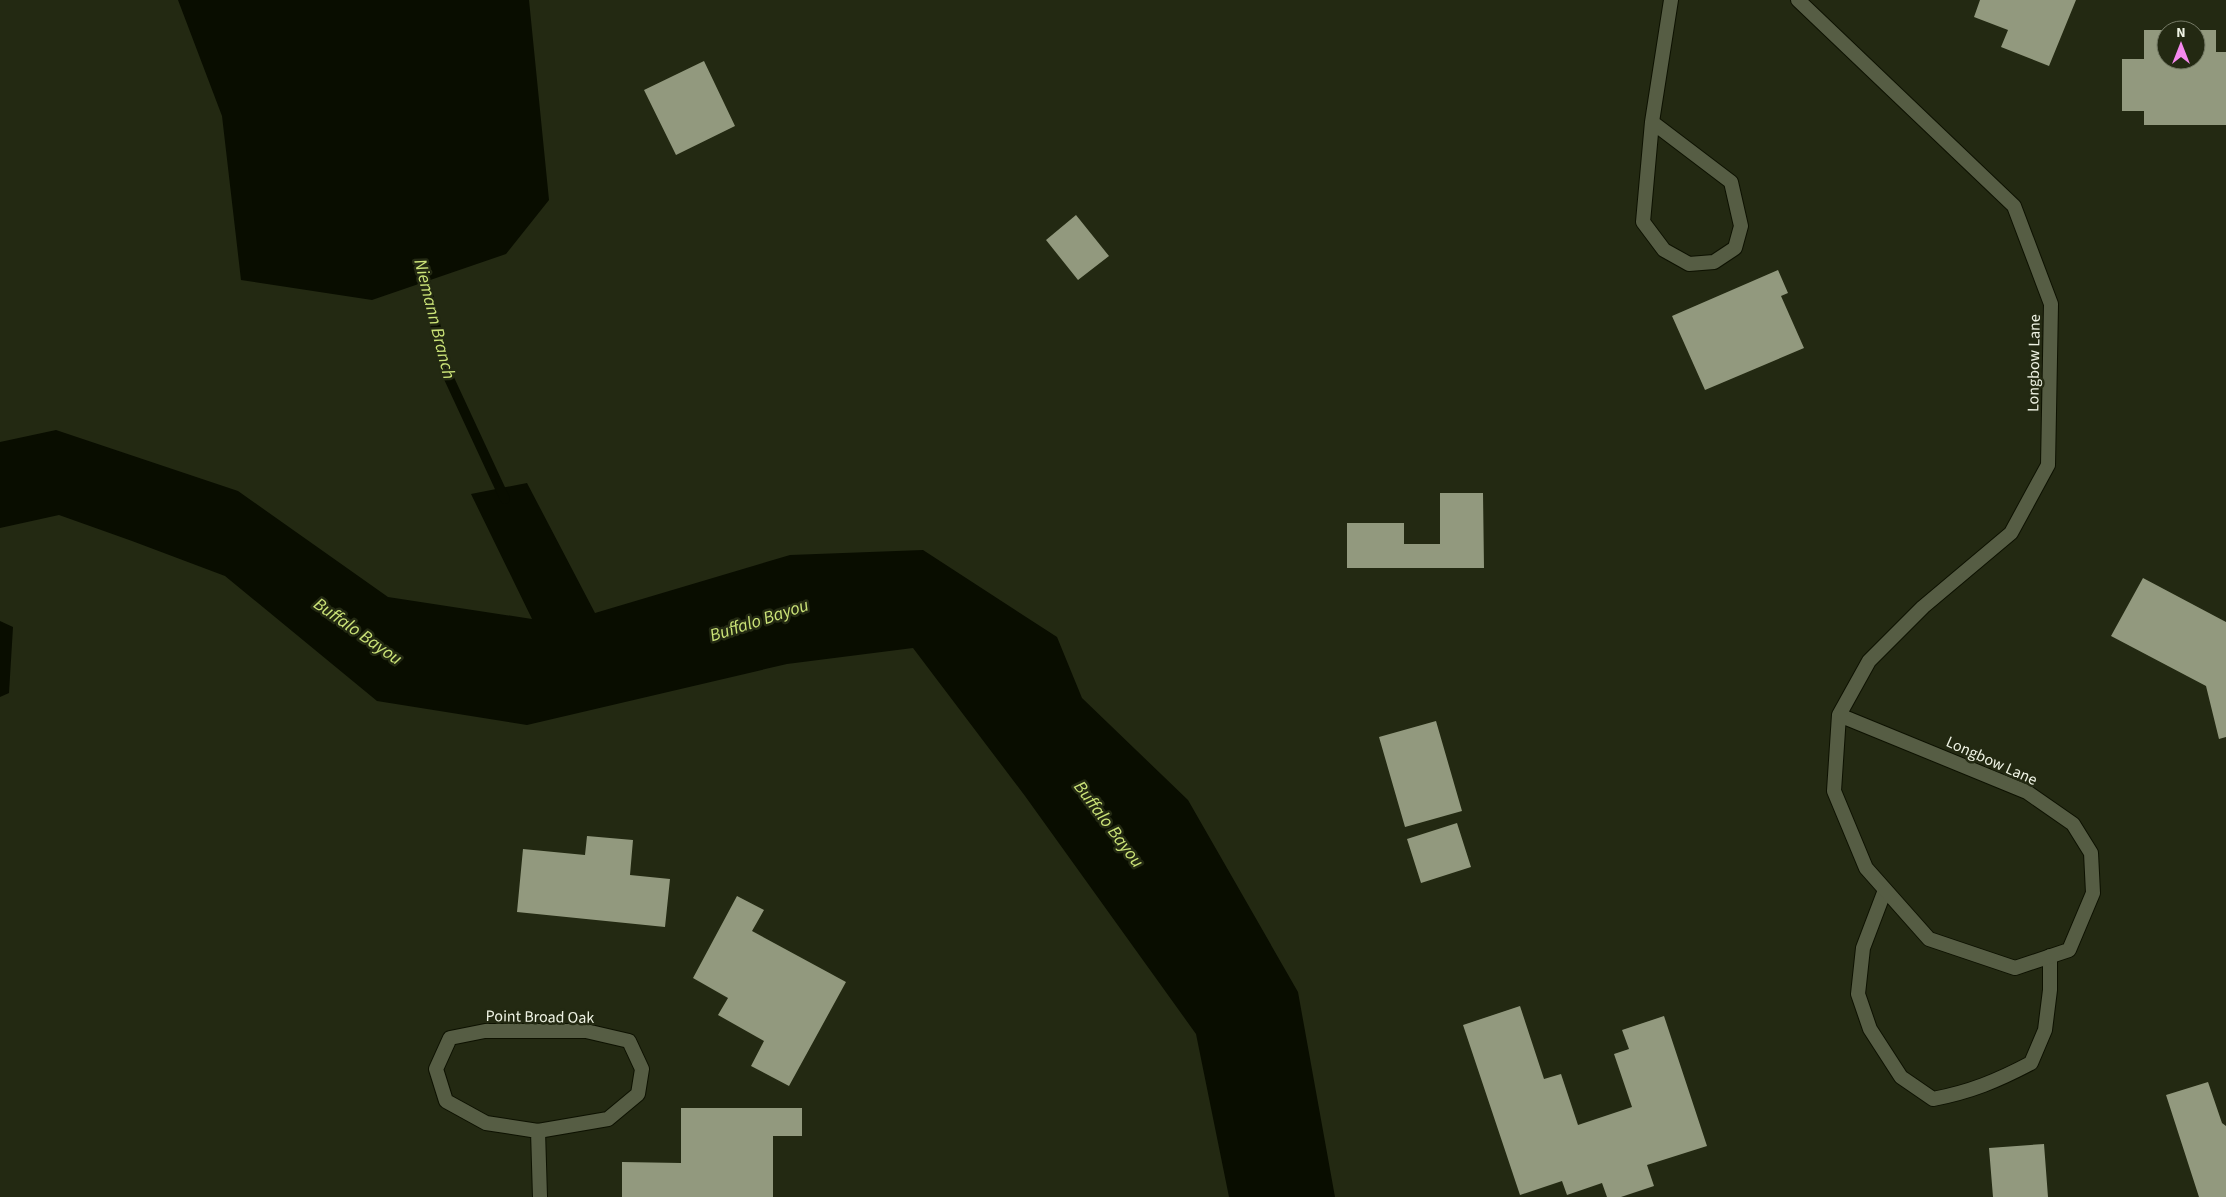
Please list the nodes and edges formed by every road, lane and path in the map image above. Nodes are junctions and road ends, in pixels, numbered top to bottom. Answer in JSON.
{"nodes":[{"id":1,"x":1671,"y":0,"type":"edge"},
{"id":2,"x":1798,"y":0,"type":"edge"},
{"id":3,"x":1652,"y":122,"type":"junction"},
{"id":4,"x":1839,"y":715,"type":"junction"},
{"id":5,"x":1885,"y":890,"type":"junction"},
{"id":6,"x":2050,"y":956,"type":"junction"},
{"id":7,"x":538,"y":1132,"type":"junction"},
{"id":8,"x":540,"y":1197,"type":"edge"}],
"edges":[{"from":1,"to":3,"type":"street"},
{"from":2,"to":4,"type":"street","name":"Longbow Lane"},
{"from":3,"to":3,"type":"street"},
{"from":4,"to":5,"type":"street","name":"Longbow Lane"},
{"from":4,"to":6,"type":"street","name":"Longbow Lane"},
{"from":5,"to":6,"type":"street","name":"Longbow Lane"},
{"from":5,"to":6,"type":"street"},
{"from":7,"to":7,"type":"street","name":"Point Broad Oak"},
{"from":7,"to":8,"type":"street"}]}
